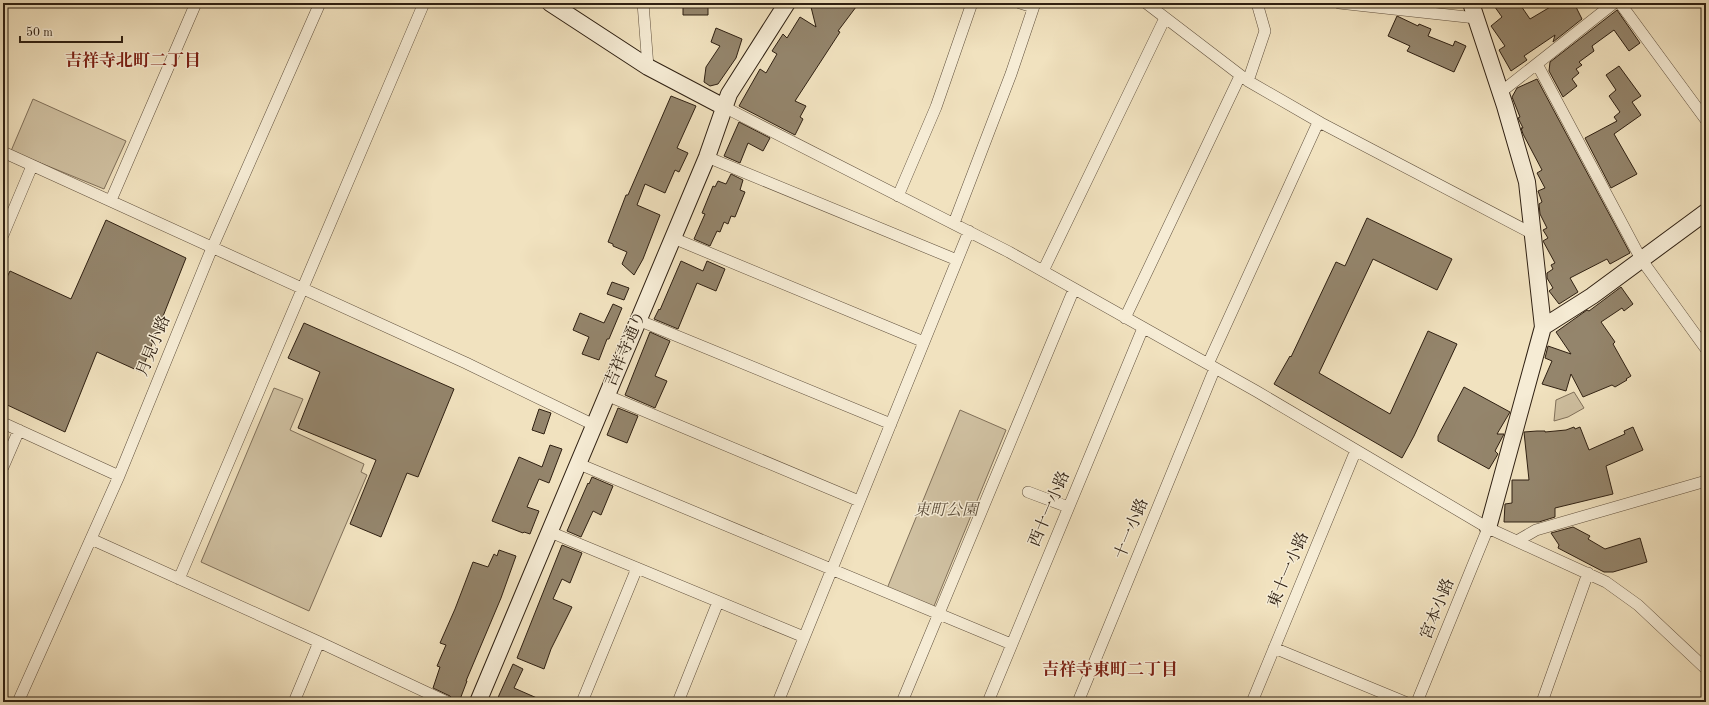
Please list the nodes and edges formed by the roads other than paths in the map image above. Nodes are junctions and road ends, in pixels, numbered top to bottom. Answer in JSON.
{"nodes":[{"id":1,"x":196,"y":3,"type":"edge"},
{"id":2,"x":320,"y":3,"type":"edge"},
{"id":3,"x":424,"y":3,"type":"edge"},
{"id":4,"x":644,"y":3,"type":"edge"},
{"id":5,"x":787,"y":3,"type":"edge"},
{"id":6,"x":972,"y":3,"type":"edge"},
{"id":7,"x":1020,"y":3,"type":"edge"},
{"id":8,"x":1146,"y":3,"type":"edge"},
{"id":9,"x":1257,"y":3,"type":"edge"},
{"id":10,"x":1339,"y":3,"type":"edge"},
{"id":11,"x":1614,"y":3,"type":"edge"},
{"id":12,"x":1620,"y":3,"type":"edge"},
{"id":13,"x":1034,"y":5,"type":"edge"},
{"id":14,"x":557,"y":6,"type":"edge"},
{"id":15,"x":1474,"y":11,"type":"edge"},
{"id":16,"x":1165,"y":18,"type":"junction"},
{"id":17,"x":1537,"y":64,"type":"junction"},
{"id":18,"x":648,"y":67,"type":"junction"},
{"id":19,"x":1244,"y":78,"type":"junction"},
{"id":20,"x":1501,"y":92,"type":"junction"},
{"id":21,"x":724,"y":107,"type":"junction"},
{"id":22,"x":1706,"y":120,"type":"edge"},
{"id":23,"x":1321,"y":123,"type":"junction"},
{"id":24,"x":3,"y":152,"type":"edge"},
{"id":25,"x":707,"y":157,"type":"junction"},
{"id":26,"x":32,"y":166,"type":"junction"},
{"id":27,"x":898,"y":196,"type":"junction"},
{"id":28,"x":111,"y":200,"type":"junction"},
{"id":29,"x":1706,"y":212,"type":"edge"},
{"id":30,"x":954,"y":223,"type":"junction"},
{"id":31,"x":970,"y":231,"type":"junction"},
{"id":32,"x":1533,"y":234,"type":"junction"},
{"id":33,"x":3,"y":235,"type":"edge"},
{"id":34,"x":673,"y":238,"type":"junction"},
{"id":35,"x":212,"y":248,"type":"junction"},
{"id":36,"x":1641,"y":259,"type":"junction"},
{"id":37,"x":957,"y":260,"type":"junction"},
{"id":38,"x":1043,"y":271,"type":"junction"},
{"id":39,"x":1074,"y":289,"type":"junction"},
{"id":40,"x":302,"y":290,"type":"junction"},
{"id":41,"x":1125,"y":318,"type":"junction"},
{"id":42,"x":638,"y":320,"type":"junction"},
{"id":43,"x":1543,"y":327,"type":"junction"},
{"id":44,"x":1143,"y":328,"type":"junction"},
{"id":45,"x":924,"y":342,"type":"junction"},
{"id":46,"x":1706,"y":349,"type":"edge"},
{"id":47,"x":1211,"y":366,"type":"junction"},
{"id":48,"x":606,"y":395,"type":"junction"},
{"id":49,"x":3,"y":423,"type":"edge"},
{"id":50,"x":891,"y":424,"type":"junction"},
{"id":51,"x":594,"y":425,"type":"junction"},
{"id":52,"x":19,"y":430,"type":"junction"},
{"id":53,"x":1356,"y":450,"type":"junction"},
{"id":54,"x":579,"y":464,"type":"junction"},
{"id":55,"x":3,"y":467,"type":"edge"},
{"id":56,"x":118,"y":476,"type":"junction"},
{"id":57,"x":1706,"y":481,"type":"edge"},
{"id":58,"x":1028,"y":492,"type":"dead end"},
{"id":59,"x":859,"y":501,"type":"junction"},
{"id":60,"x":1068,"y":507,"type":"junction"},
{"id":61,"x":1488,"y":528,"type":"junction"},
{"id":62,"x":550,"y":532,"type":"junction"},
{"id":63,"x":91,"y":539,"type":"junction"},
{"id":64,"x":1517,"y":541,"type":"junction"},
{"id":65,"x":637,"y":568,"type":"junction"},
{"id":66,"x":831,"y":569,"type":"junction"},
{"id":67,"x":1588,"y":573,"type":"junction"},
{"id":68,"x":179,"y":579,"type":"junction"},
{"id":69,"x":718,"y":602,"type":"junction"},
{"id":70,"x":938,"y":613,"type":"junction"},
{"id":71,"x":804,"y":637,"type":"junction"},
{"id":72,"x":319,"y":642,"type":"junction"},
{"id":73,"x":1011,"y":644,"type":"junction"},
{"id":74,"x":1274,"y":648,"type":"junction"},
{"id":75,"x":1706,"y":669,"type":"edge"},
{"id":76,"x":18,"y":702,"type":"edge"},
{"id":77,"x":294,"y":702,"type":"edge"},
{"id":78,"x":447,"y":702,"type":"edge"},
{"id":79,"x":478,"y":702,"type":"edge"},
{"id":80,"x":582,"y":702,"type":"edge"},
{"id":81,"x":678,"y":702,"type":"edge"},
{"id":82,"x":778,"y":702,"type":"edge"},
{"id":83,"x":902,"y":702,"type":"edge"},
{"id":84,"x":988,"y":702,"type":"edge"},
{"id":85,"x":1078,"y":702,"type":"edge"},
{"id":86,"x":1252,"y":702,"type":"edge"},
{"id":87,"x":1405,"y":702,"type":"edge"},
{"id":88,"x":1417,"y":702,"type":"edge"},
{"id":89,"x":1542,"y":702,"type":"edge"}],
"edges":[{"from":1,"to":28,"type":"street"},
{"from":2,"to":35,"type":"street","name":"月見小路"},
{"from":3,"to":40,"type":"street"},
{"from":4,"to":18,"type":"street"},
{"from":5,"to":21,"type":"street","name":"吉祥寺通り"},
{"from":6,"to":27,"type":"street"},
{"from":7,"to":13,"type":"street"},
{"from":8,"to":16,"type":"street"},
{"from":9,"to":19,"type":"street"},
{"from":10,"to":15,"type":"street"},
{"from":11,"to":17,"type":"street"},
{"from":12,"to":22,"type":"street"},
{"from":13,"to":30,"type":"street"},
{"from":14,"to":18,"type":"street"},
{"from":15,"to":20,"type":"street"},
{"from":16,"to":19,"type":"street"},
{"from":16,"to":38,"type":"street"},
{"from":17,"to":20,"type":"street"},
{"from":17,"to":36,"type":"street"},
{"from":18,"to":21,"type":"street"},
{"from":19,"to":23,"type":"street"},
{"from":19,"to":41,"type":"street"},
{"from":20,"to":32,"type":"street"},
{"from":21,"to":25,"type":"street","name":"吉祥寺通り"},
{"from":21,"to":27,"type":"street"},
{"from":23,"to":32,"type":"street"},
{"from":23,"to":47,"type":"street","name":"十一小路"},
{"from":24,"to":26,"type":"street"},
{"from":25,"to":34,"type":"street","name":"吉祥寺通り"},
{"from":25,"to":37,"type":"street"},
{"from":26,"to":28,"type":"street"},
{"from":26,"to":33,"type":"street"},
{"from":27,"to":30,"type":"street"},
{"from":28,"to":35,"type":"street"},
{"from":29,"to":36,"type":"street"},
{"from":30,"to":31,"type":"street"},
{"from":31,"to":37,"type":"street"},
{"from":31,"to":38,"type":"street"},
{"from":32,"to":43,"type":"street"},
{"from":34,"to":42,"type":"street","name":"吉祥寺通り"},
{"from":34,"to":45,"type":"street"},
{"from":35,"to":40,"type":"street"},
{"from":35,"to":56,"type":"street","name":"月見小路"},
{"from":36,"to":43,"type":"street"},
{"from":36,"to":46,"type":"street"},
{"from":37,"to":45,"type":"street"},
{"from":38,"to":39,"type":"street"},
{"from":39,"to":41,"type":"street"},
{"from":39,"to":70,"type":"street"},
{"from":40,"to":51,"type":"street"},
{"from":40,"to":68,"type":"street"},
{"from":41,"to":44,"type":"street"},
{"from":42,"to":48,"type":"street","name":"吉祥寺通り"},
{"from":42,"to":50,"type":"street"},
{"from":43,"to":61,"type":"street"},
{"from":44,"to":47,"type":"street"},
{"from":44,"to":60,"type":"street","name":"西十一小路"},
{"from":45,"to":50,"type":"street"},
{"from":47,"to":53,"type":"street"},
{"from":47,"to":85,"type":"street","name":"十一小路"},
{"from":48,"to":51,"type":"street","name":"吉祥寺通り"},
{"from":48,"to":59,"type":"street"},
{"from":49,"to":52,"type":"street"},
{"from":50,"to":59,"type":"street"},
{"from":51,"to":54,"type":"street","name":"吉祥寺通り"},
{"from":52,"to":55,"type":"street"},
{"from":52,"to":56,"type":"street"},
{"from":53,"to":61,"type":"street"},
{"from":53,"to":74,"type":"street","name":"東十一小路"},
{"from":54,"to":62,"type":"street","name":"吉祥寺通り"},
{"from":54,"to":66,"type":"street"},
{"from":56,"to":63,"type":"street","name":"月見小路"},
{"from":57,"to":64,"type":"street"},
{"from":58,"to":60,"type":"street"},
{"from":59,"to":66,"type":"street"},
{"from":60,"to":73,"type":"street","name":"西十一小路"},
{"from":61,"to":64,"type":"street"},
{"from":61,"to":88,"type":"street","name":"宮本小路"},
{"from":62,"to":65,"type":"street"},
{"from":62,"to":79,"type":"street","name":"吉祥寺通り"},
{"from":63,"to":68,"type":"street"},
{"from":63,"to":76,"type":"street","name":"月見小路"},
{"from":64,"to":67,"type":"street"},
{"from":65,"to":69,"type":"street"},
{"from":65,"to":80,"type":"street"},
{"from":66,"to":70,"type":"street"},
{"from":66,"to":71,"type":"street"},
{"from":67,"to":75,"type":"street"},
{"from":67,"to":89,"type":"street"},
{"from":68,"to":72,"type":"street"},
{"from":69,"to":71,"type":"street"},
{"from":69,"to":81,"type":"street"},
{"from":70,"to":73,"type":"street"},
{"from":70,"to":83,"type":"street"},
{"from":71,"to":82,"type":"street"},
{"from":72,"to":77,"type":"street"},
{"from":72,"to":78,"type":"street"},
{"from":73,"to":84,"type":"street","name":"西十一小路"},
{"from":74,"to":86,"type":"street","name":"東十一小路"},
{"from":74,"to":87,"type":"street"}]}
